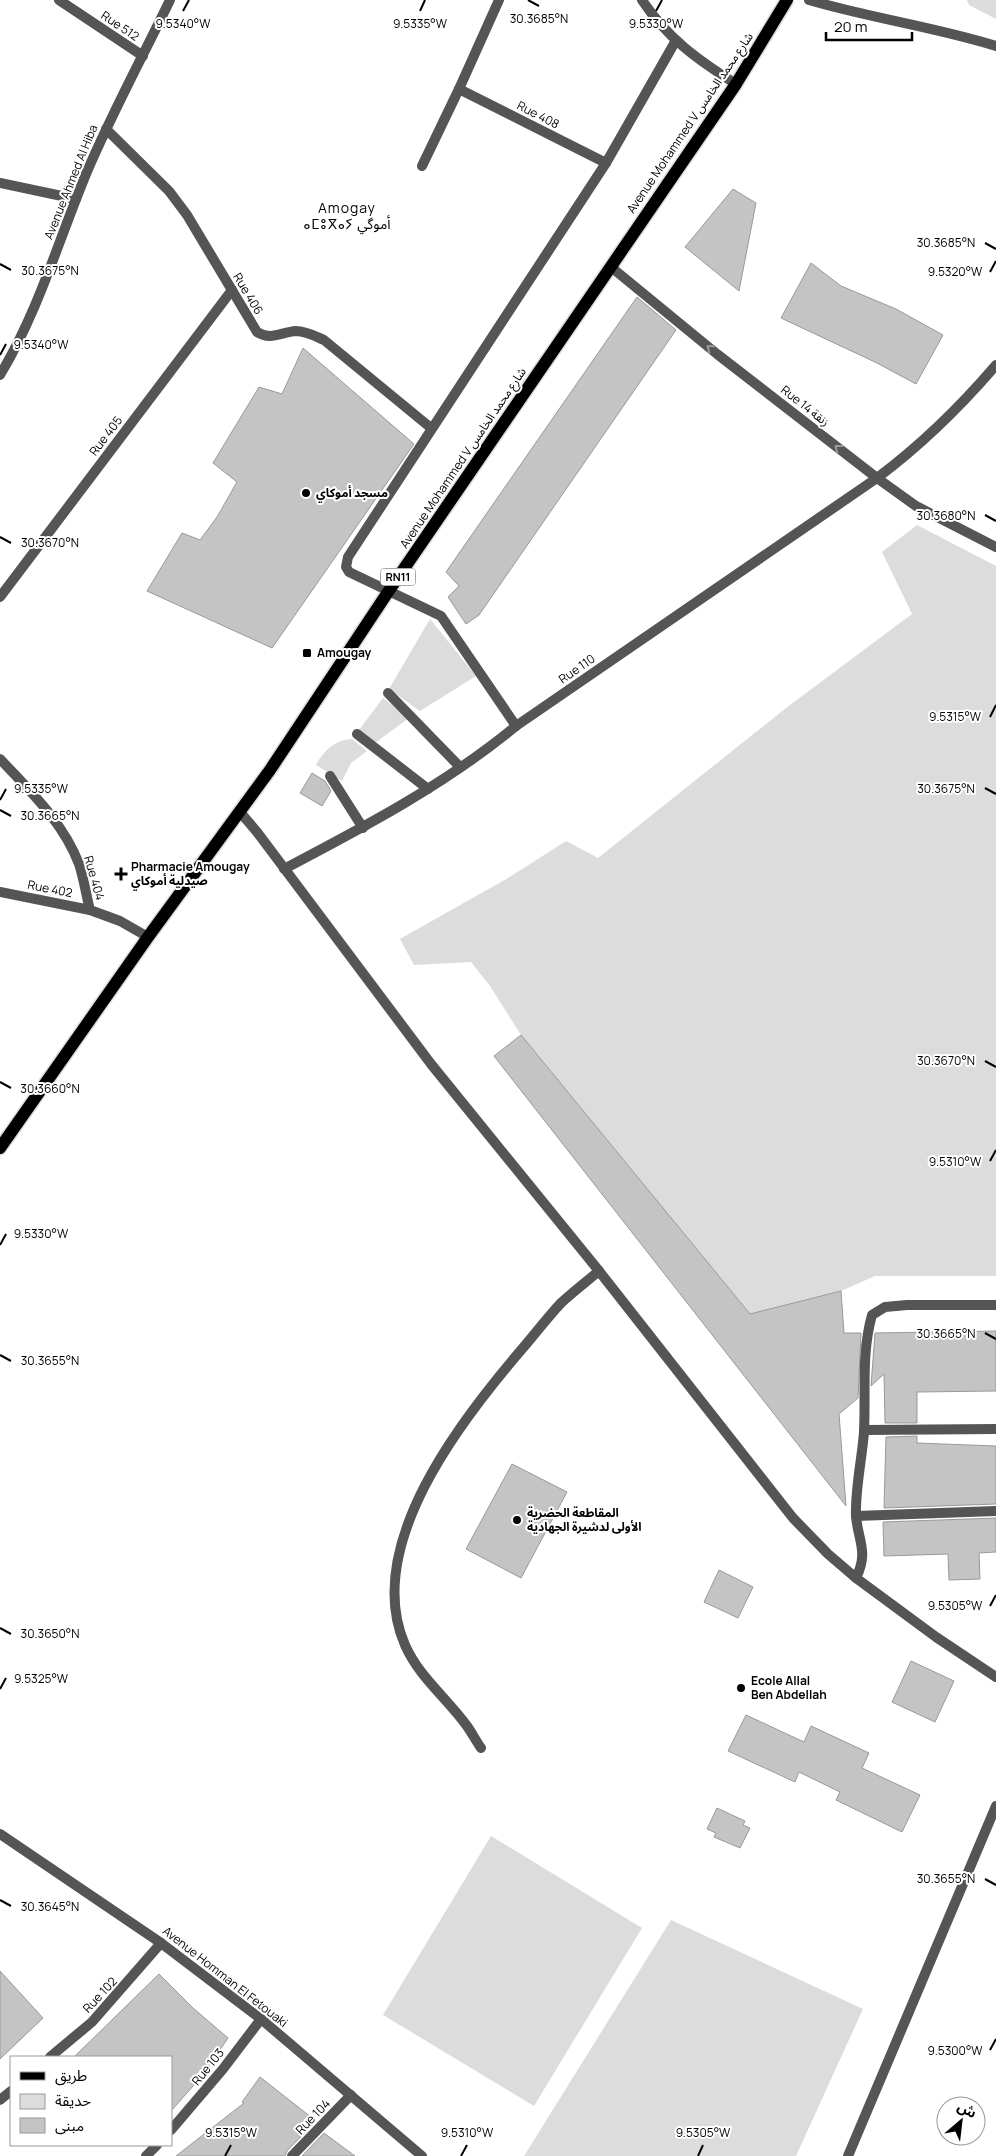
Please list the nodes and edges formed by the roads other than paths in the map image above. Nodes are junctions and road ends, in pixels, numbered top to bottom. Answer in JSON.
{"nodes":[{"id":1,"x":59,"y":0,"type":"edge"},
{"id":2,"x":170,"y":0,"type":"edge"},
{"id":3,"x":499,"y":0,"type":"edge"},
{"id":4,"x":642,"y":0,"type":"edge"},
{"id":5,"x":788,"y":0,"type":"edge"},
{"id":6,"x":809,"y":0,"type":"edge"},
{"id":7,"x":675,"y":42,"type":"junction"},
{"id":8,"x":996,"y":46,"type":"edge"},
{"id":9,"x":143,"y":56,"type":"junction"},
{"id":10,"x":736,"y":84,"type":"junction"},
{"id":11,"x":459,"y":89,"type":"junction"},
{"id":12,"x":106,"y":129,"type":"junction"},
{"id":13,"x":606,"y":163,"type":"junction"},
{"id":14,"x":422,"y":166,"type":"dead end"},
{"id":15,"x":0,"y":183,"type":"edge"},
{"id":16,"x":76,"y":200,"type":"junction"},
{"id":17,"x":611,"y":267,"type":"junction"},
{"id":18,"x":232,"y":290,"type":"junction"},
{"id":19,"x":996,"y":365,"type":"edge"},
{"id":20,"x":0,"y":375,"type":"edge"},
{"id":21,"x":431,"y":428,"type":"junction"},
{"id":22,"x":877,"y":478,"type":"junction"},
{"id":23,"x":996,"y":547,"type":"edge"},
{"id":24,"x":388,"y":592,"type":"junction"},
{"id":25,"x":0,"y":597,"type":"edge"},
{"id":26,"x":388,"y":693,"type":"dead end"},
{"id":27,"x":516,"y":726,"type":"junction"},
{"id":28,"x":356,"y":734,"type":"dead end"},
{"id":29,"x":0,"y":759,"type":"edge"},
{"id":30,"x":460,"y":767,"type":"junction"},
{"id":31,"x":330,"y":776,"type":"dead end"},
{"id":32,"x":428,"y":789,"type":"junction"},
{"id":33,"x":240,"y":812,"type":"junction"},
{"id":34,"x":363,"y":828,"type":"junction"},
{"id":35,"x":284,"y":869,"type":"junction"},
{"id":36,"x":0,"y":892,"type":"edge"},
{"id":37,"x":90,"y":910,"type":"junction"},
{"id":38,"x":148,"y":937,"type":"junction"},
{"id":39,"x":0,"y":1146,"type":"edge"},
{"id":40,"x":599,"y":1272,"type":"junction"},
{"id":41,"x":996,"y":1305,"type":"edge"},
{"id":42,"x":996,"y":1429,"type":"edge"},
{"id":43,"x":864,"y":1430,"type":"junction"},
{"id":44,"x":996,"y":1511,"type":"edge"},
{"id":45,"x":856,"y":1516,"type":"junction"},
{"id":46,"x":856,"y":1578,"type":"junction"},
{"id":47,"x":996,"y":1677,"type":"edge"},
{"id":48,"x":481,"y":1748,"type":"dead end"},
{"id":49,"x":996,"y":1806,"type":"edge"},
{"id":50,"x":0,"y":1834,"type":"edge"},
{"id":51,"x":161,"y":1943,"type":"junction"},
{"id":52,"x":261,"y":2019,"type":"junction"},
{"id":53,"x":51,"y":2056,"type":"edge"},
{"id":54,"x":10,"y":2091,"type":"edge"},
{"id":55,"x":351,"y":2095,"type":"junction"},
{"id":56,"x":0,"y":2100,"type":"edge"},
{"id":57,"x":172,"y":2129,"type":"edge"},
{"id":58,"x":156,"y":2146,"type":"edge"},
{"id":59,"x":146,"y":2156,"type":"edge"},
{"id":60,"x":292,"y":2156,"type":"edge"},
{"id":61,"x":422,"y":2156,"type":"edge"},
{"id":62,"x":848,"y":2156,"type":"edge"}],
"edges":[{"from":1,"to":9,"type":"street","name":"Rue 512"},
{"from":2,"to":9,"type":"street","name":"Avenue Ahmed Al Hiba"},
{"from":3,"to":11,"type":"street"},
{"from":4,"to":7,"type":"street"},
{"from":5,"to":10,"type":"main road","name":"Avenue Mohammed V شارع محمد الخامس","number":"RN11"},
{"from":6,"to":8,"type":"street"},
{"from":7,"to":10,"type":"street"},
{"from":7,"to":13,"type":"street"},
{"from":9,"to":12,"type":"street","name":"Avenue Ahmed Al Hiba"},
{"from":10,"to":17,"type":"main road","name":"Avenue Mohammed V شارع محمد الخامس","number":"RN11"},
{"from":11,"to":13,"type":"street","name":"Rue 408"},
{"from":11,"to":14,"type":"street"},
{"from":12,"to":16,"type":"street","name":"Avenue Ahmed Al Hiba"},
{"from":12,"to":18,"type":"street","name":"Rue 406"},
{"from":13,"to":21,"type":"street"},
{"from":15,"to":16,"type":"street"},
{"from":16,"to":20,"type":"street","name":"Avenue Ahmed Al Hiba"},
{"from":22,"to":17,"type":"street","name":"Rue 14 زنقة","one_way":true},
{"from":17,"to":24,"type":"main road","name":"Avenue Mohammed V شارع محمد الخامس","number":"RN11"},
{"from":18,"to":21,"type":"street","name":"Rue 406"},
{"from":18,"to":25,"type":"street","name":"Rue 405"},
{"from":19,"to":22,"type":"street","name":"Rue 110"},
{"from":21,"to":24,"type":"street"},
{"from":22,"to":23,"type":"street","name":"Rue 14 زنقة"},
{"from":22,"to":27,"type":"street","name":"Rue 110"},
{"from":24,"to":27,"type":"street"},
{"from":24,"to":33,"type":"main road","name":"Avenue Mohammed V شارع محمد الخامس","number":"RN11"},
{"from":26,"to":30,"type":"street"},
{"from":27,"to":30,"type":"street","name":"Rue 110"},
{"from":28,"to":32,"type":"street"},
{"from":29,"to":37,"type":"street","name":"Rue 404"},
{"from":30,"to":32,"type":"street","name":"Rue 110"},
{"from":31,"to":34,"type":"street"},
{"from":32,"to":34,"type":"street","name":"Rue 110"},
{"from":33,"to":35,"type":"street"},
{"from":33,"to":38,"type":"main road","name":"Avenue Mohammed V شارع محمد الخامس","number":"RN11"},
{"from":34,"to":35,"type":"street","name":"Rue 110"},
{"from":35,"to":40,"type":"street"},
{"from":36,"to":37,"type":"street","name":"Rue 402"},
{"from":37,"to":38,"type":"street","name":"Rue 402"},
{"from":38,"to":39,"type":"main road","name":"Avenue Mohammed V شارع محمد الخامس","number":"RN11"},
{"from":40,"to":46,"type":"street"},
{"from":40,"to":48,"type":"street"},
{"from":41,"to":43,"type":"street"},
{"from":42,"to":43,"type":"street"},
{"from":43,"to":45,"type":"street"},
{"from":44,"to":45,"type":"street"},
{"from":45,"to":46,"type":"street"},
{"from":46,"to":47,"type":"street"},
{"from":49,"to":62,"type":"street"},
{"from":50,"to":51,"type":"street","name":"Avenue Homman El Fetouaki"},
{"from":51,"to":52,"type":"street","name":"Avenue Homman El Fetouaki"},
{"from":51,"to":53,"type":"street","name":"Rue 102"},
{"from":52,"to":55,"type":"street","name":"Avenue Homman El Fetouaki"},
{"from":52,"to":57,"type":"street","name":"Rue 103"},
{"from":54,"to":56,"type":"street"},
{"from":55,"to":60,"type":"street","name":"Rue 104"},
{"from":55,"to":61,"type":"street","name":"Avenue Homman El Fetouaki"},
{"from":58,"to":59,"type":"street"}]}
